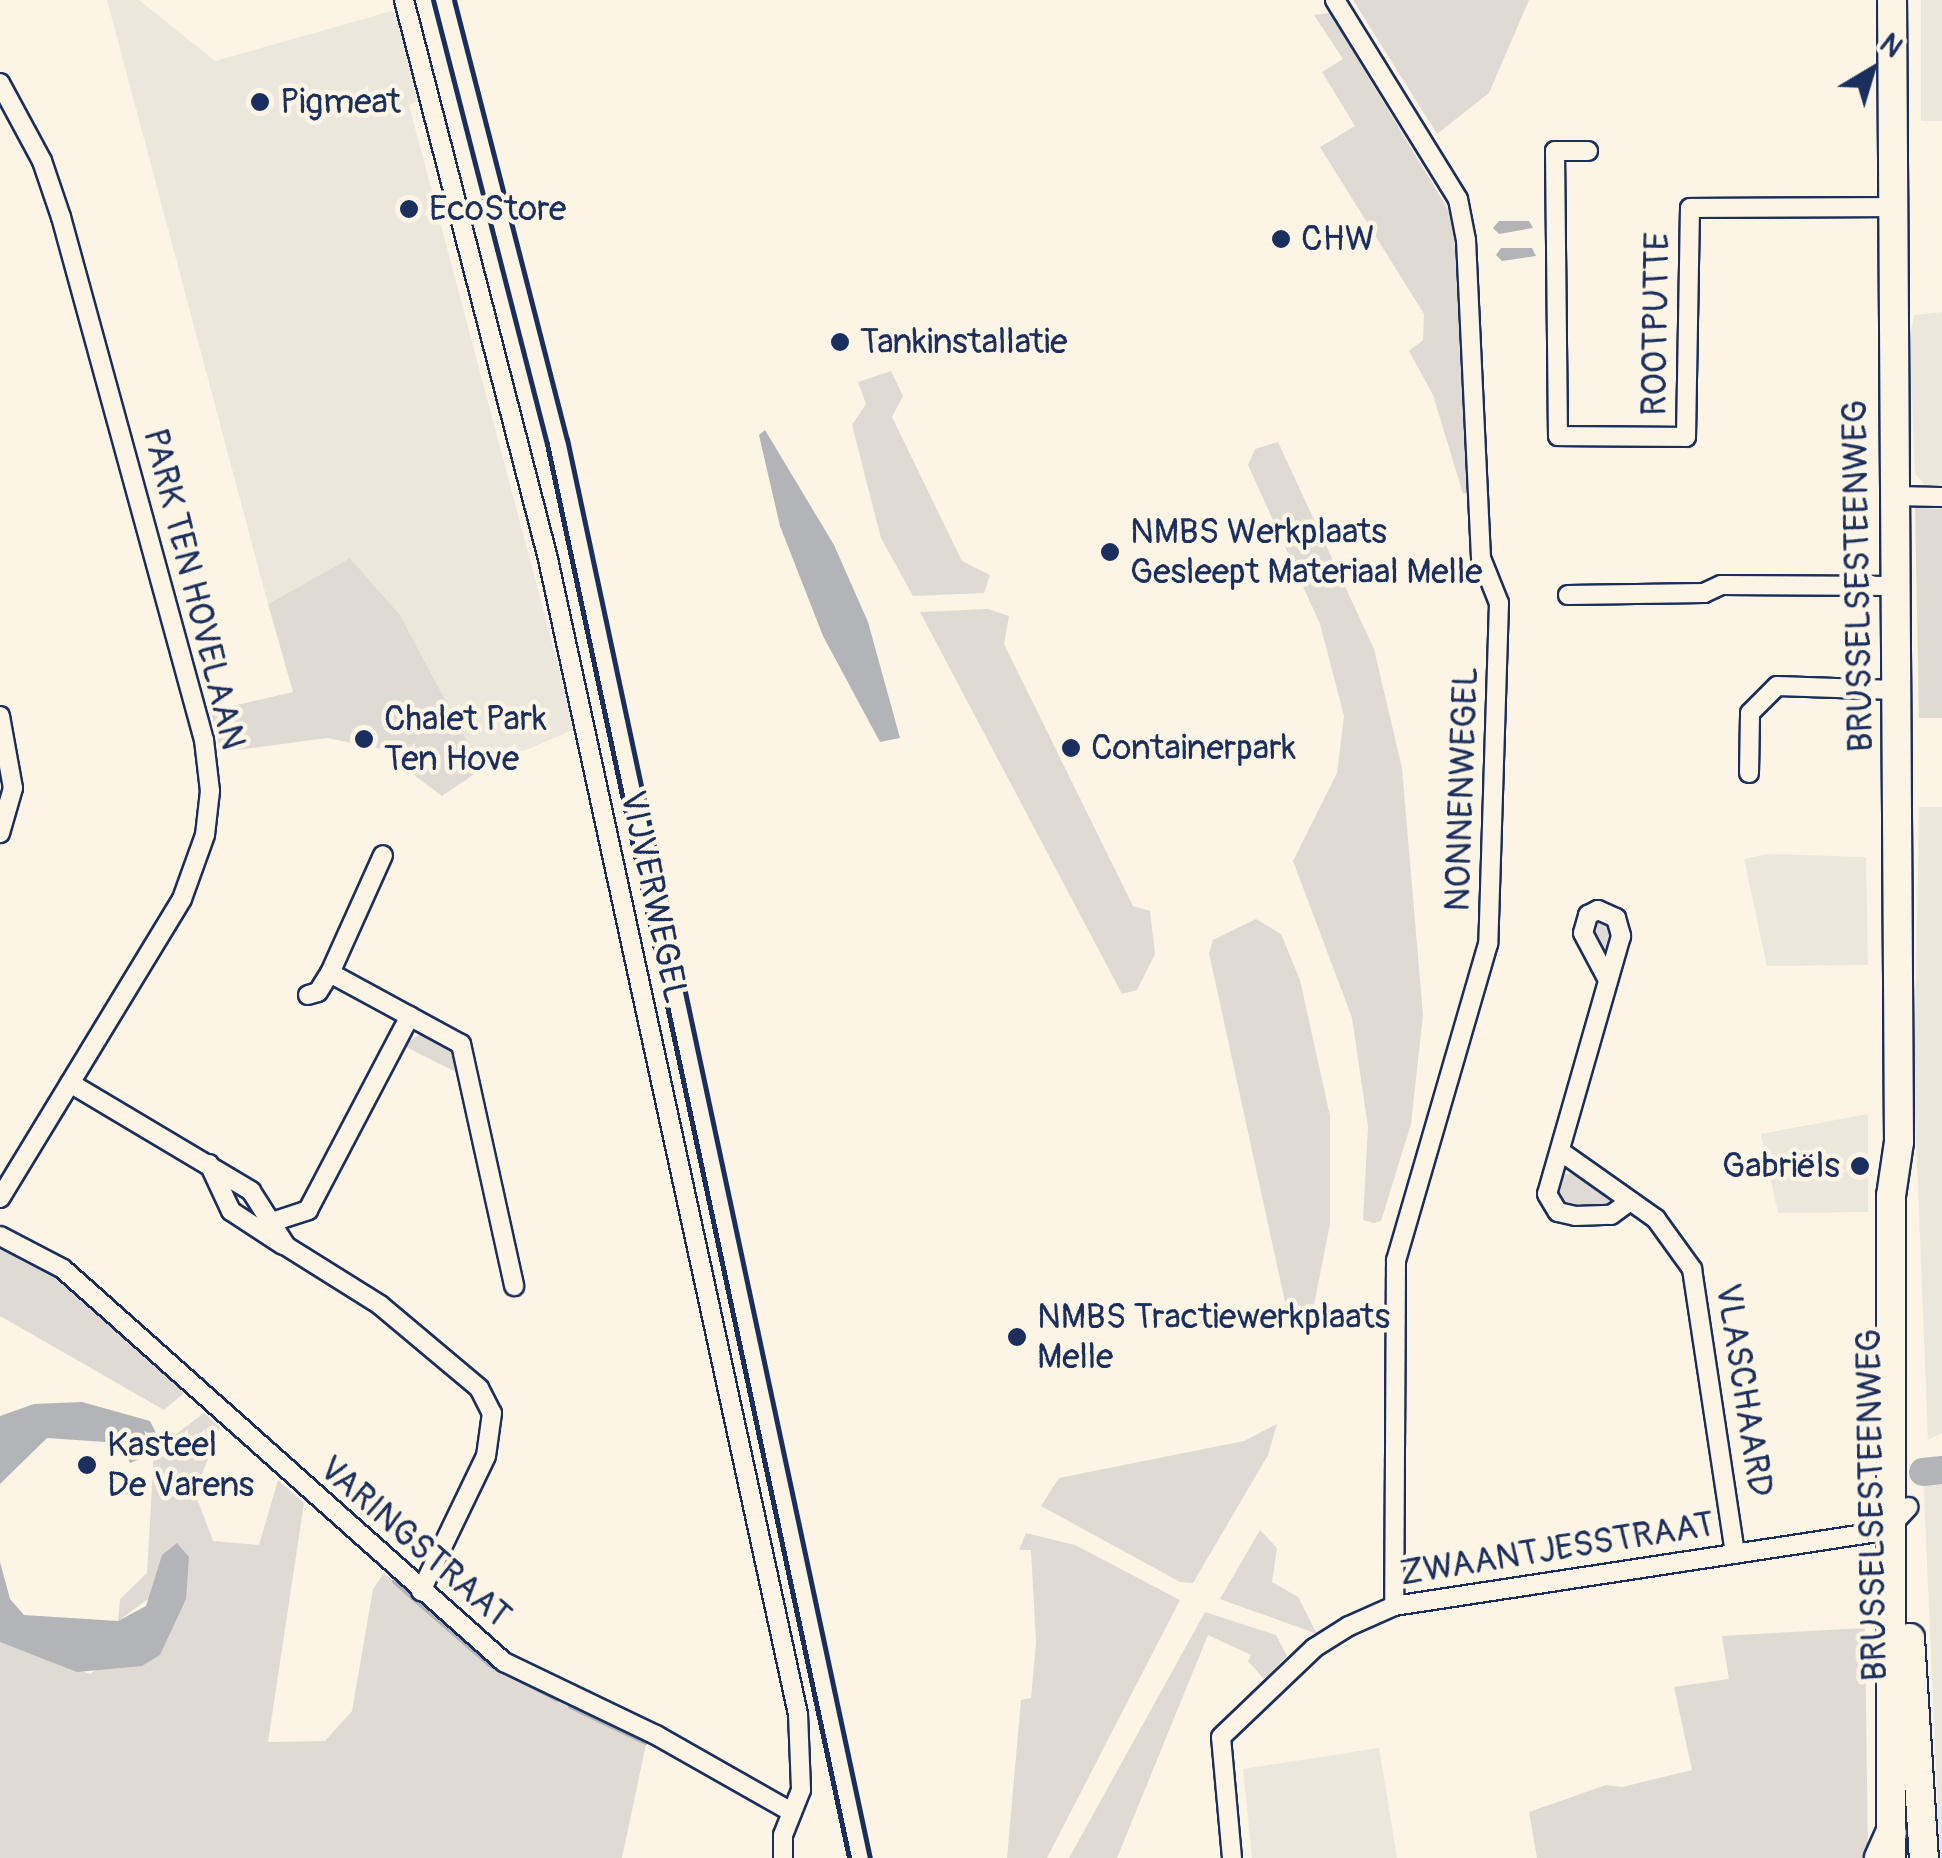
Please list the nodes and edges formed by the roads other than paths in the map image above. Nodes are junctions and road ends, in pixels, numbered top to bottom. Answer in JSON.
{"nodes":[{"id":1,"x":404,"y":0,"type":"edge"},
{"id":2,"x":1335,"y":0,"type":"edge"},
{"id":3,"x":1892,"y":0,"type":"edge"},
{"id":4,"x":0,"y":83,"type":"edge"},
{"id":5,"x":1588,"y":151,"type":"dead end"},
{"id":6,"x":1893,"y":206,"type":"junction"},
{"id":7,"x":1894,"y":496,"type":"junction"},
{"id":8,"x":1942,"y":497,"type":"edge"},
{"id":9,"x":1894,"y":586,"type":"junction"},
{"id":10,"x":1568,"y":595,"type":"dead end"},
{"id":11,"x":1895,"y":690,"type":"junction"},
{"id":12,"x":0,"y":716,"type":"edge"},
{"id":13,"x":1749,"y":773,"type":"dead end"},
{"id":14,"x":0,"y":833,"type":"edge"},
{"id":15,"x":383,"y":855,"type":"dead end"},
{"id":16,"x":330,"y":973,"type":"junction"},
{"id":17,"x":1608,"y":980,"type":"dead end"},
{"id":18,"x":308,"y":995,"type":"dead end"},
{"id":19,"x":410,"y":1016,"type":"junction"},
{"id":20,"x":70,"y":1083,"type":"junction"},
{"id":21,"x":1560,"y":1150,"type":"junction"},
{"id":22,"x":208,"y":1164,"type":"junction"},
{"id":23,"x":0,"y":1198,"type":"edge"},
{"id":24,"x":1629,"y":1202,"type":"junction"},
{"id":25,"x":274,"y":1221,"type":"junction"},
{"id":26,"x":0,"y":1236,"type":"edge"},
{"id":27,"x":286,"y":1246,"type":"junction"},
{"id":28,"x":514,"y":1286,"type":"dead end"},
{"id":29,"x":1902,"y":1529,"type":"junction"},
{"id":30,"x":1735,"y":1554,"type":"junction"},
{"id":31,"x":421,"y":1590,"type":"junction"},
{"id":32,"x":1394,"y":1606,"type":"junction"},
{"id":33,"x":790,"y":1811,"type":"junction"},
{"id":34,"x":1887,"y":1850,"type":"edge"},
{"id":35,"x":1923,"y":1856,"type":"edge"},
{"id":36,"x":783,"y":1858,"type":"edge"},
{"id":37,"x":1232,"y":1858,"type":"edge"}],
"edges":[{"from":1,"to":33,"type":"street","name":"VIJVERWEGEL"},
{"from":2,"to":32,"type":"street","name":"NONNENWEGEL"},
{"from":3,"to":6,"type":"main road","name":"BRUSSELSESTEENWEG"},
{"from":4,"to":20,"type":"street","name":"PARK TEN HOVELAAN"},
{"from":5,"to":6,"type":"street","name":"ROOTPUTTE"},
{"from":6,"to":7,"type":"main road","name":"BRUSSELSESTEENWEG"},
{"from":7,"to":8,"type":"street"},
{"from":7,"to":9,"type":"main road","name":"BRUSSELSESTEENWEG"},
{"from":9,"to":10,"type":"street"},
{"from":9,"to":11,"type":"main road","name":"BRUSSELSESTEENWEG"},
{"from":11,"to":13,"type":"street"},
{"from":11,"to":29,"type":"main road","name":"BRUSSELSESTEENWEG"},
{"from":12,"to":14,"type":"street"},
{"from":15,"to":16,"type":"street"},
{"from":16,"to":18,"type":"street"},
{"from":16,"to":19,"type":"street"},
{"from":17,"to":21,"type":"street"},
{"from":19,"to":25,"type":"street"},
{"from":19,"to":28,"type":"street"},
{"from":20,"to":22,"type":"street"},
{"from":20,"to":23,"type":"street","name":"PARK TEN HOVELAAN"},
{"from":21,"to":24,"type":"street","name":"VLASCHAARD"},
{"from":21,"to":24,"type":"street"},
{"from":22,"to":25,"type":"street"},
{"from":22,"to":27,"type":"street"},
{"from":24,"to":30,"type":"street","name":"VLASCHAARD"},
{"from":25,"to":27,"type":"street"},
{"from":26,"to":31,"type":"street","name":"VARINGSTRAAT"},
{"from":27,"to":31,"type":"street"},
{"from":29,"to":30,"type":"street","name":"ZWAANTJESSTRAAT"},
{"from":29,"to":34,"type":"main road","name":"BRUSSELSESTEENWEG"},
{"from":29,"to":35,"type":"main road","name":"BRUSSELSESTEENWEG"},
{"from":30,"to":32,"type":"street","name":"ZWAANTJESSTRAAT"},
{"from":31,"to":33,"type":"street","name":"VARINGSTRAAT"},
{"from":32,"to":37,"type":"street","name":"ZWAANTJESSTRAAT"},
{"from":33,"to":36,"type":"street"}]}
